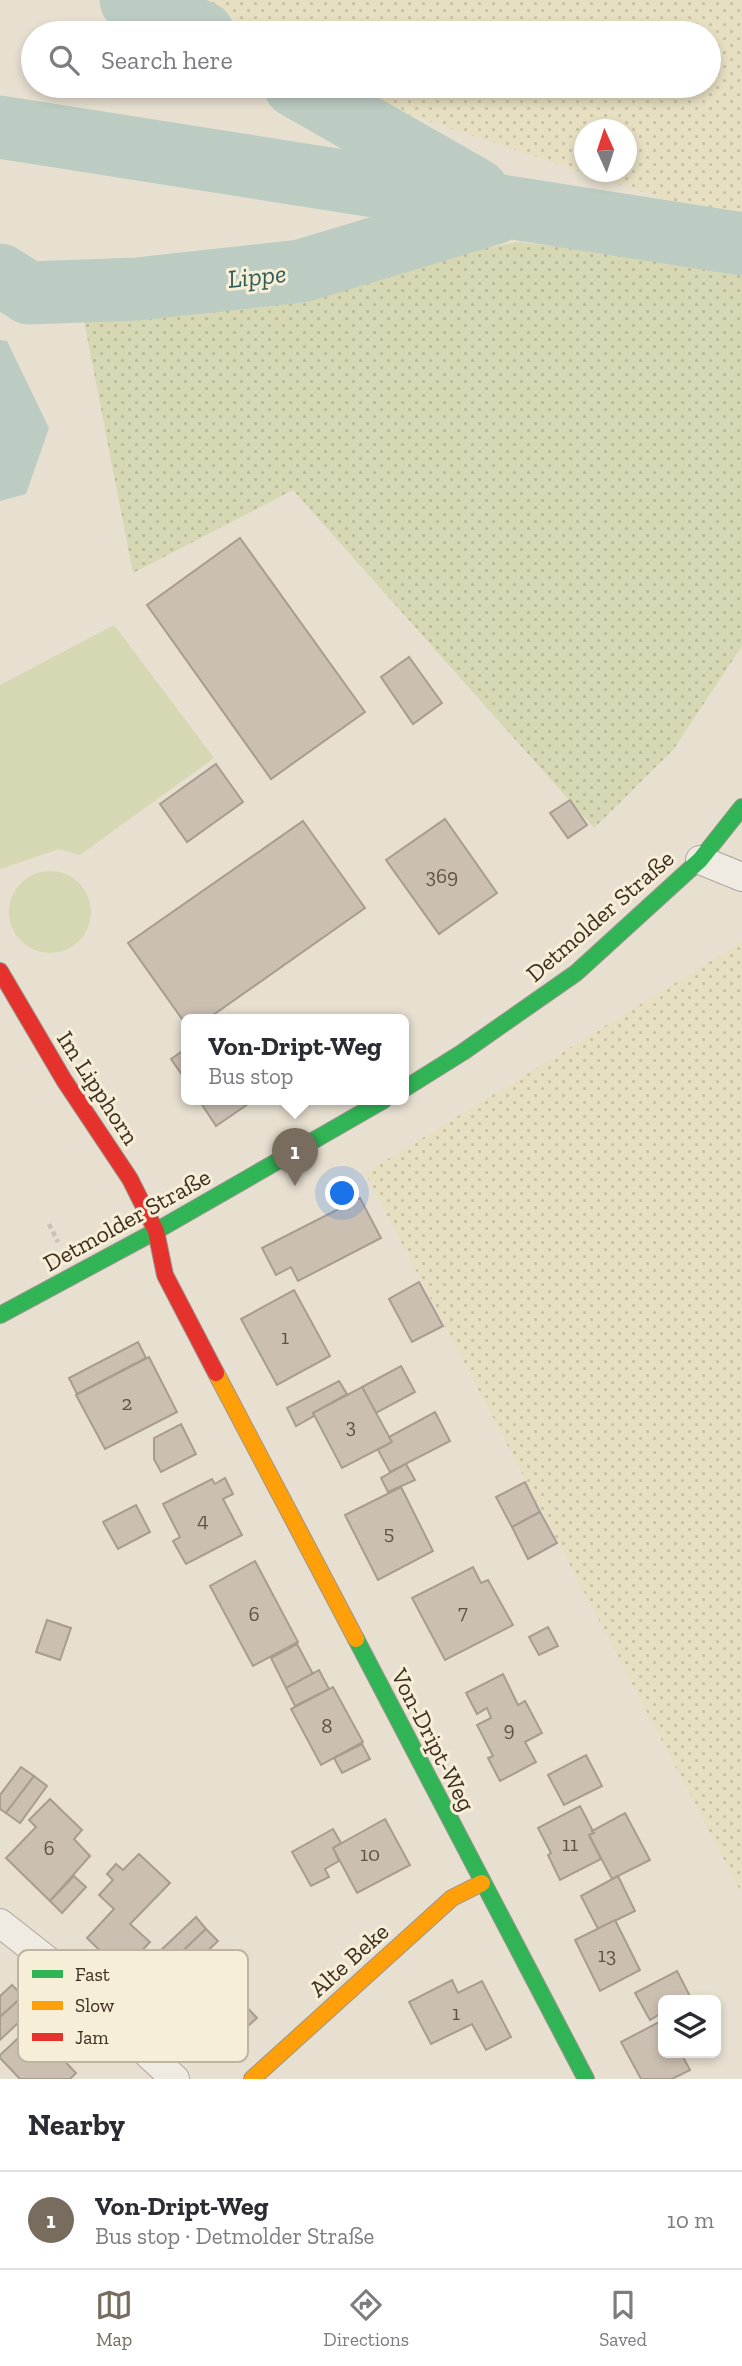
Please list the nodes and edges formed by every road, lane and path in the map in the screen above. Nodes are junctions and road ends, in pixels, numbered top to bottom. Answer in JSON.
{"nodes":[{"id":1,"x":742,"y":807,"type":"edge"},
{"id":2,"x":700,"y":860,"type":"junction"},
{"id":3,"x":742,"y":877,"type":"edge"},
{"id":4,"x":0,"y":971,"type":"edge"},
{"id":5,"x":409,"y":1085,"type":"edge"},
{"id":6,"x":375,"y":1105,"type":"edge"},
{"id":7,"x":156,"y":1231,"type":"junction"},
{"id":8,"x":0,"y":1315,"type":"edge"},
{"id":9,"x":482,"y":1883,"type":"junction"},
{"id":10,"x":0,"y":1923,"type":"edge"},
{"id":11,"x":34,"y":1950,"type":"edge"},
{"id":12,"x":157,"y":2062,"type":"edge"},
{"id":13,"x":175,"y":2079,"type":"edge"},
{"id":14,"x":252,"y":2079,"type":"edge"},
{"id":15,"x":586,"y":2079,"type":"edge"}],
"edges":[{"from":1,"to":2,"type":"street","name":"Detmolder Straße"},
{"from":2,"to":3,"type":"street"},
{"from":2,"to":5,"type":"street","name":"Detmolder Straße"},
{"from":4,"to":7,"type":"street","name":"Im Lipphorn"},
{"from":6,"to":7,"type":"street","name":"Detmolder Straße"},
{"from":7,"to":8,"type":"street","name":"Detmolder Straße"},
{"from":7,"to":9,"type":"street","name":"Von-Dript-Weg"},
{"from":9,"to":14,"type":"street","name":"Alte Beke"},
{"from":9,"to":15,"type":"street","name":"Von-Dript-Weg"},
{"from":10,"to":11,"type":"street"},
{"from":12,"to":13,"type":"street"}]}
